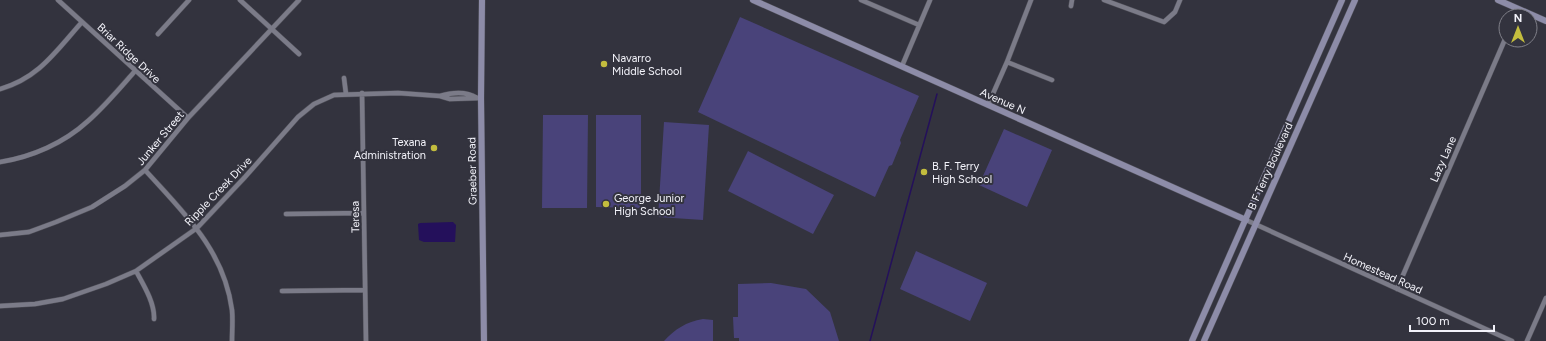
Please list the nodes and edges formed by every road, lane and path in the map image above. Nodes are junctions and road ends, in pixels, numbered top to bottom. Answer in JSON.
{"nodes":[{"id":1,"x":58,"y":0,"type":"edge"},
{"id":2,"x":189,"y":0,"type":"edge"},
{"id":3,"x":240,"y":0,"type":"edge"},
{"id":4,"x":299,"y":0,"type":"edge"},
{"id":5,"x":482,"y":0,"type":"edge"},
{"id":6,"x":753,"y":0,"type":"edge"},
{"id":7,"x":861,"y":0,"type":"edge"},
{"id":8,"x":930,"y":0,"type":"edge"},
{"id":9,"x":1031,"y":0,"type":"edge"},
{"id":10,"x":1072,"y":0,"type":"edge"},
{"id":11,"x":1106,"y":0,"type":"edge"},
{"id":12,"x":1180,"y":0,"type":"edge"},
{"id":13,"x":1342,"y":0,"type":"edge"},
{"id":14,"x":1355,"y":0,"type":"edge"},
{"id":15,"x":1498,"y":0,"type":"edge"},
{"id":16,"x":1071,"y":6,"type":"dead end"},
{"id":17,"x":1516,"y":8,"type":"edge"},
{"id":18,"x":82,"y":22,"type":"junction"},
{"id":19,"x":919,"y":25,"type":"junction"},
{"id":20,"x":271,"y":29,"type":"junction"},
{"id":21,"x":158,"y":34,"type":"dead end"},
{"id":22,"x":1501,"y":48,"type":"edge"},
{"id":23,"x":299,"y":54,"type":"dead end"},
{"id":24,"x":1007,"y":62,"type":"junction"},
{"id":25,"x":902,"y":66,"type":"junction"},
{"id":26,"x":135,"y":71,"type":"junction"},
{"id":27,"x":344,"y":78,"type":"dead end"},
{"id":28,"x":1052,"y":80,"type":"dead end"},
{"id":29,"x":0,"y":89,"type":"edge"},
{"id":30,"x":362,"y":93,"type":"junction"},
{"id":31,"x":346,"y":94,"type":"junction"},
{"id":32,"x":479,"y":98,"type":"junction"},
{"id":33,"x":988,"y":105,"type":"junction"},
{"id":34,"x":188,"y":118,"type":"junction"},
{"id":35,"x":0,"y":162,"type":"edge"},
{"id":36,"x":145,"y":170,"type":"junction"},
{"id":37,"x":364,"y":212,"type":"junction"},
{"id":38,"x":286,"y":214,"type":"dead end"},
{"id":39,"x":1246,"y":220,"type":"junction"},
{"id":40,"x":1255,"y":224,"type":"junction"},
{"id":41,"x":198,"y":228,"type":"junction"},
{"id":42,"x":0,"y":235,"type":"edge"},
{"id":43,"x":136,"y":271,"type":"junction"},
{"id":44,"x":1397,"y":289,"type":"junction"},
{"id":45,"x":365,"y":290,"type":"junction"},
{"id":46,"x":282,"y":291,"type":"dead end"},
{"id":47,"x":1546,"y":298,"type":"edge"},
{"id":48,"x":0,"y":306,"type":"edge"},
{"id":49,"x":154,"y":319,"type":"dead end"},
{"id":50,"x":232,"y":341,"type":"edge"},
{"id":51,"x":366,"y":341,"type":"edge"},
{"id":52,"x":484,"y":341,"type":"edge"},
{"id":53,"x":1192,"y":341,"type":"edge"},
{"id":54,"x":1204,"y":341,"type":"edge"},
{"id":55,"x":1512,"y":341,"type":"edge"},
{"id":56,"x":1527,"y":341,"type":"edge"}],
"edges":[{"from":1,"to":18,"type":"street","name":"Briar Ridge Drive"},
{"from":2,"to":21,"type":"street"},
{"from":3,"to":20,"type":"street"},
{"from":4,"to":20,"type":"street","name":"Junker Street"},
{"from":5,"to":32,"type":"street","name":"Graeber Road"},
{"from":6,"to":25,"type":"street","name":"Avenue N"},
{"from":7,"to":19,"type":"street"},
{"from":8,"to":19,"type":"street"},
{"from":9,"to":24,"type":"street"},
{"from":10,"to":16,"type":"street"},
{"from":11,"to":12,"type":"street"},
{"from":13,"to":39,"type":"street","name":"B F Terry Boulevard"},
{"from":14,"to":40,"type":"street","name":"B F Terry Boulevard"},
{"from":15,"to":17,"type":"street"},
{"from":18,"to":26,"type":"street","name":"Briar Ridge Drive"},
{"from":18,"to":29,"type":"street"},
{"from":19,"to":25,"type":"street"},
{"from":20,"to":23,"type":"street"},
{"from":20,"to":34,"type":"street","name":"Junker Street"},
{"from":22,"to":44,"type":"street","name":"Lazy Lane"},
{"from":24,"to":28,"type":"street"},
{"from":24,"to":33,"type":"street"},
{"from":25,"to":33,"type":"street","name":"Avenue N"},
{"from":26,"to":34,"type":"street","name":"Briar Ridge Drive"},
{"from":26,"to":35,"type":"street"},
{"from":27,"to":31,"type":"street"},
{"from":30,"to":31,"type":"street","name":"Ripple Creek Drive"},
{"from":30,"to":32,"type":"street","name":"Ripple Creek Drive"},
{"from":30,"to":37,"type":"street","name":"Teresa"},
{"from":31,"to":41,"type":"street","name":"Ripple Creek Drive"},
{"from":32,"to":52,"type":"street","name":"Graeber Road"},
{"from":33,"to":39,"type":"street","name":"Avenue N"},
{"from":34,"to":36,"type":"street","name":"Junker Street"},
{"from":36,"to":41,"type":"street"},
{"from":36,"to":42,"type":"street","name":"Junker Street"},
{"from":37,"to":38,"type":"street"},
{"from":37,"to":45,"type":"street","name":"Teresa"},
{"from":39,"to":40,"type":"street","name":"Homestead Road"},
{"from":39,"to":53,"type":"street","name":"B F Terry Boulevard"},
{"from":40,"to":44,"type":"street","name":"Homestead Road"},
{"from":40,"to":54,"type":"street","name":"B F Terry Boulevard"},
{"from":41,"to":43,"type":"street","name":"Ripple Creek Drive"},
{"from":41,"to":50,"type":"street"},
{"from":43,"to":48,"type":"street","name":"Ripple Creek Drive"},
{"from":43,"to":49,"type":"street"},
{"from":44,"to":55,"type":"street","name":"Homestead Road"},
{"from":45,"to":46,"type":"street"},
{"from":45,"to":51,"type":"street","name":"Teresa"},
{"from":47,"to":56,"type":"street"}]}
